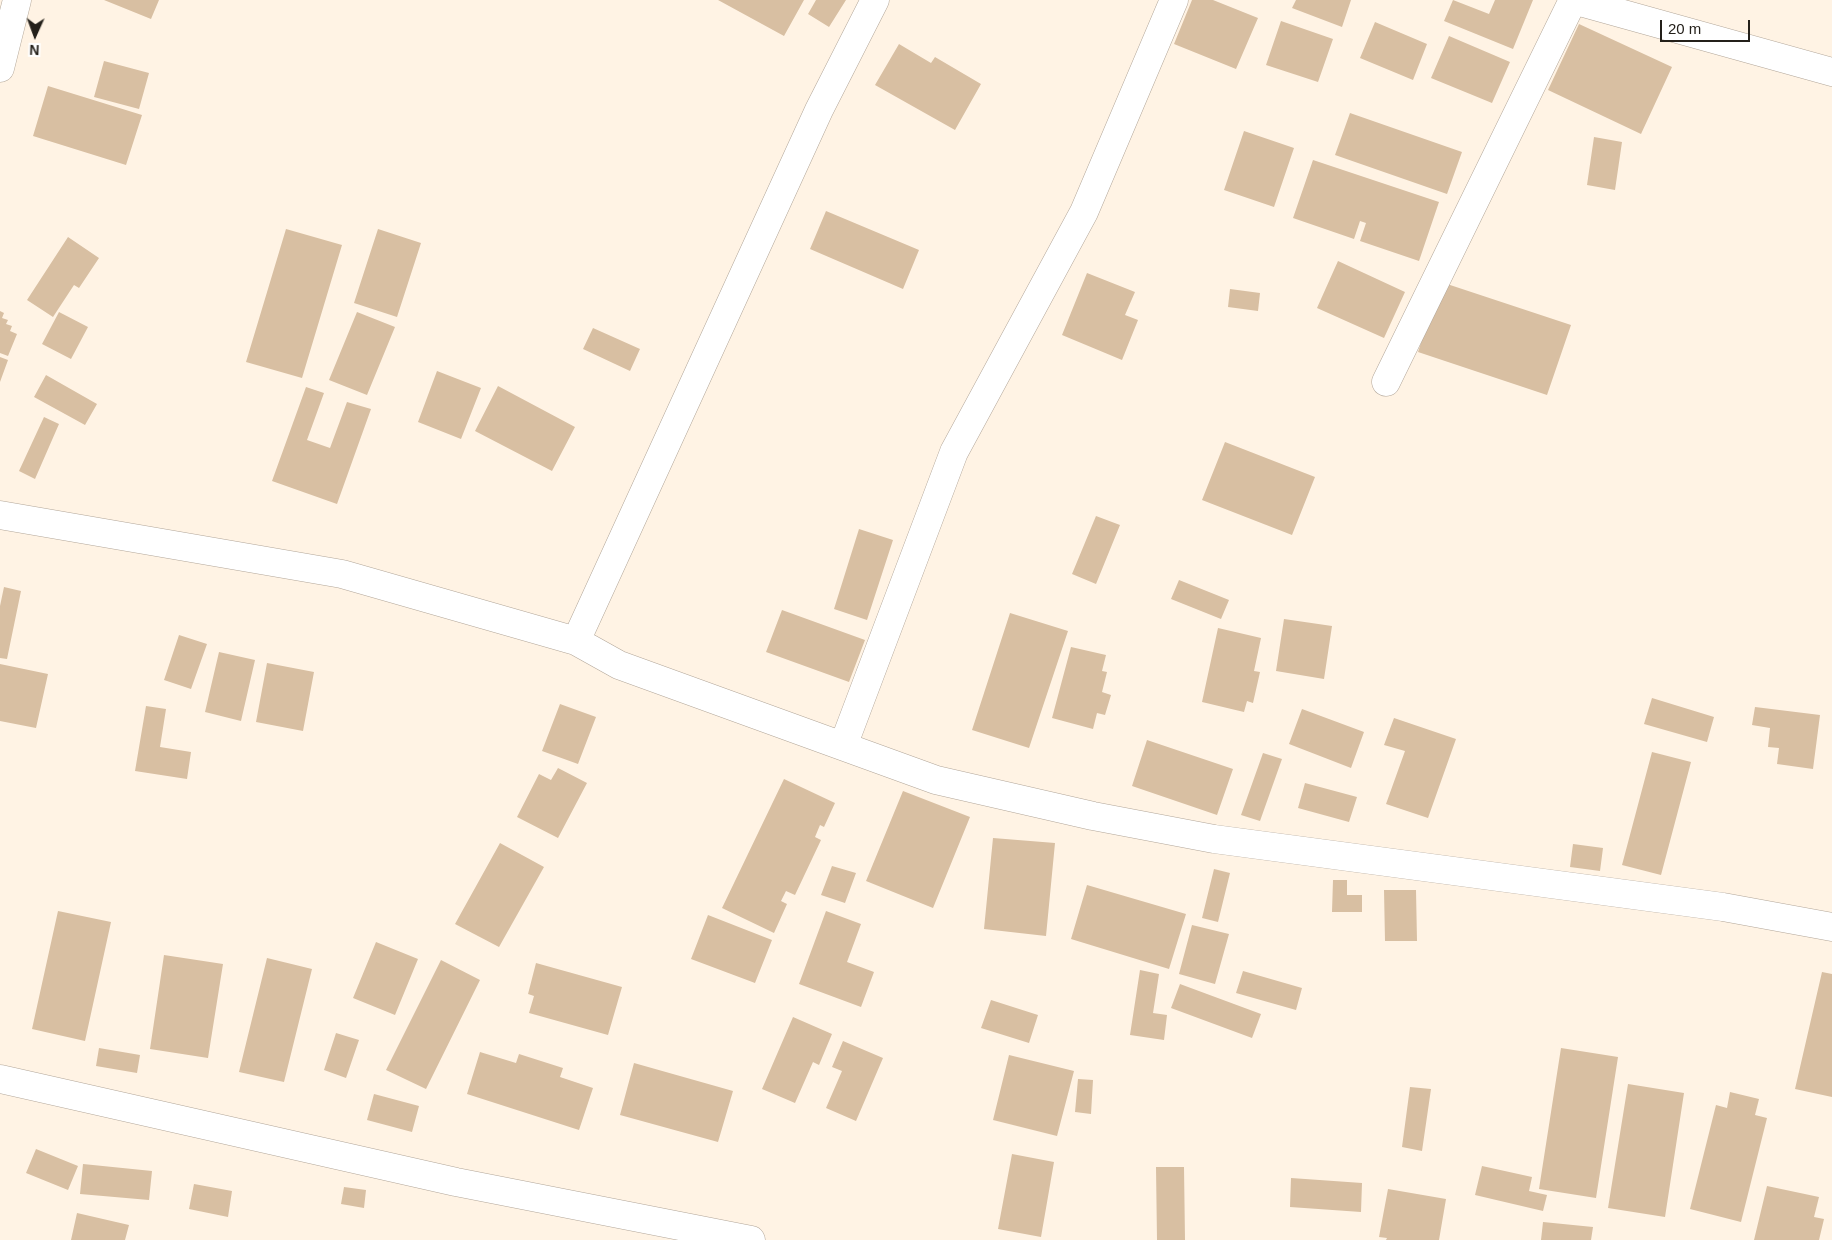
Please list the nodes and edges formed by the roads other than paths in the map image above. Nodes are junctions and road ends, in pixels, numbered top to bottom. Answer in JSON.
{"nodes":[{"id":1,"x":17,"y":0,"type":"edge"},
{"id":2,"x":875,"y":0,"type":"edge"},
{"id":3,"x":1174,"y":0,"type":"edge"},
{"id":4,"x":1573,"y":0,"type":"edge"},
{"id":5,"x":0,"y":68,"type":"edge"},
{"id":6,"x":1832,"y":72,"type":"edge"},
{"id":7,"x":1386,"y":382,"type":"dead end"},
{"id":8,"x":0,"y":514,"type":"edge"},
{"id":9,"x":576,"y":641,"type":"junction"},
{"id":10,"x":843,"y":746,"type":"junction"},
{"id":11,"x":1832,"y":927,"type":"edge"},
{"id":12,"x":0,"y":1079,"type":"edge"},
{"id":13,"x":751,"y":1240,"type":"edge"}],
"edges":[{"from":1,"to":5,"type":"street"},
{"from":2,"to":9,"type":"street"},
{"from":3,"to":10,"type":"street"},
{"from":4,"to":6,"type":"street"},
{"from":4,"to":7,"type":"street"},
{"from":8,"to":9,"type":"street"},
{"from":9,"to":10,"type":"street"},
{"from":10,"to":11,"type":"street"},
{"from":12,"to":13,"type":"street"}]}
